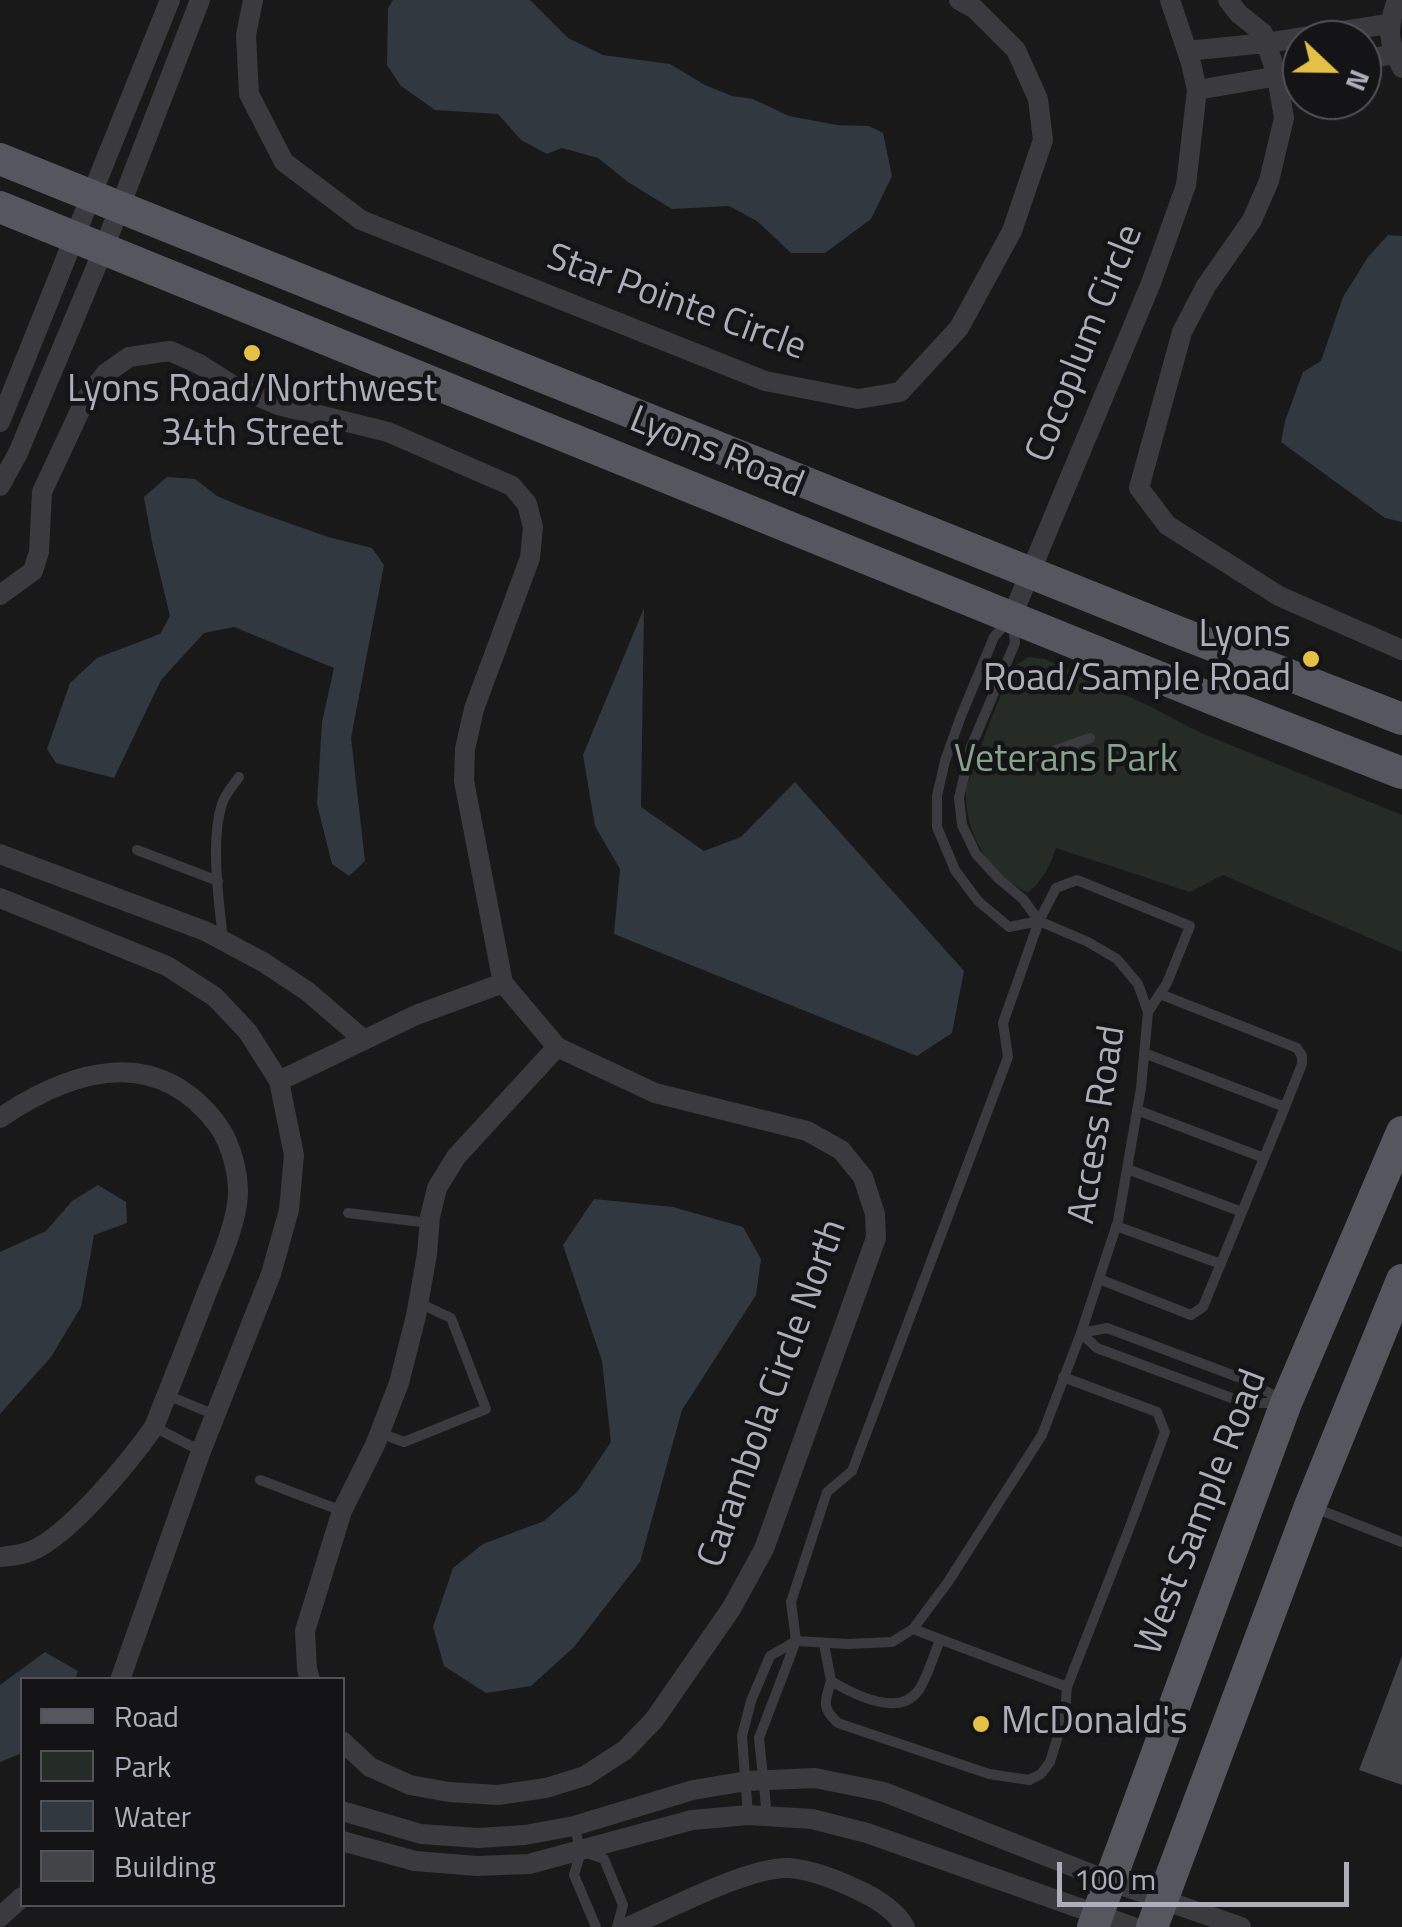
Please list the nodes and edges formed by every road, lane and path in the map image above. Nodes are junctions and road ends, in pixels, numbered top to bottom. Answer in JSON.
{"nodes":[{"id":1,"x":170,"y":0,"type":"edge"},
{"id":2,"x":200,"y":0,"type":"edge"},
{"id":3,"x":253,"y":0,"type":"edge"},
{"id":4,"x":958,"y":0,"type":"edge"},
{"id":5,"x":1170,"y":0,"type":"edge"},
{"id":6,"x":1228,"y":0,"type":"edge"},
{"id":7,"x":1397,"y":0,"type":"edge"},
{"id":8,"x":1388,"y":24,"type":"junction"},
{"id":9,"x":1266,"y":44,"type":"junction"},
{"id":10,"x":1187,"y":51,"type":"junction"},
{"id":11,"x":1398,"y":61,"type":"edge"},
{"id":12,"x":1282,"y":75,"type":"edge"},
{"id":13,"x":1277,"y":76,"type":"junction"},
{"id":14,"x":1197,"y":90,"type":"junction"},
{"id":15,"x":0,"y":159,"type":"edge"},
{"id":16,"x":105,"y":201,"type":"junction"},
{"id":17,"x":0,"y":207,"type":"edge"},
{"id":18,"x":74,"y":236,"type":"junction"},
{"id":19,"x":104,"y":248,"type":"junction"},
{"id":20,"x":0,"y":422,"type":"edge"},
{"id":21,"x":0,"y":486,"type":"edge"},
{"id":22,"x":1030,"y":572,"type":"junction"},
{"id":23,"x":0,"y":596,"type":"edge"},
{"id":24,"x":1012,"y":616,"type":"junction"},
{"id":25,"x":1402,"y":650,"type":"edge"},
{"id":26,"x":1402,"y":719,"type":"edge"},
{"id":27,"x":1090,"y":738,"type":"dead end"},
{"id":28,"x":970,"y":750,"type":"junction"},
{"id":29,"x":1402,"y":773,"type":"edge"},
{"id":30,"x":239,"y":777,"type":"dead end"},
{"id":31,"x":137,"y":850,"type":"dead end"},
{"id":32,"x":0,"y":854,"type":"edge"},
{"id":33,"x":218,"y":880,"type":"junction"},
{"id":34,"x":0,"y":898,"type":"edge"},
{"id":35,"x":1039,"y":921,"type":"junction"},
{"id":36,"x":224,"y":941,"type":"junction"},
{"id":37,"x":503,"y":983,"type":"junction"},
{"id":38,"x":1160,"y":994,"type":"junction"},
{"id":39,"x":1148,"y":1012,"type":"junction"},
{"id":40,"x":364,"y":1040,"type":"junction"},
{"id":41,"x":556,"y":1046,"type":"junction"},
{"id":42,"x":1144,"y":1053,"type":"junction"},
{"id":43,"x":279,"y":1081,"type":"junction"},
{"id":44,"x":1285,"y":1107,"type":"junction"},
{"id":45,"x":1137,"y":1110,"type":"junction"},
{"id":46,"x":0,"y":1118,"type":"edge"},
{"id":47,"x":1402,"y":1132,"type":"edge"},
{"id":48,"x":1264,"y":1158,"type":"junction"},
{"id":49,"x":1127,"y":1168,"type":"junction"},
{"id":50,"x":1242,"y":1212,"type":"junction"},
{"id":51,"x":348,"y":1213,"type":"dead end"},
{"id":52,"x":430,"y":1223,"type":"junction"},
{"id":53,"x":1116,"y":1226,"type":"junction"},
{"id":54,"x":1221,"y":1264,"type":"junction"},
{"id":55,"x":1099,"y":1278,"type":"junction"},
{"id":56,"x":1402,"y":1280,"type":"edge"},
{"id":57,"x":418,"y":1303,"type":"junction"},
{"id":58,"x":1081,"y":1333,"type":"junction"},
{"id":59,"x":1063,"y":1378,"type":"junction"},
{"id":60,"x":167,"y":1395,"type":"junction"},
{"id":61,"x":1286,"y":1402,"type":"junction"},
{"id":62,"x":215,"y":1415,"type":"junction"},
{"id":63,"x":154,"y":1428,"type":"junction"},
{"id":64,"x":380,"y":1434,"type":"junction"},
{"id":65,"x":201,"y":1451,"type":"junction"},
{"id":66,"x":260,"y":1480,"type":"dead end"},
{"id":67,"x":1310,"y":1506,"type":"junction"},
{"id":68,"x":342,"y":1511,"type":"junction"},
{"id":69,"x":1402,"y":1542,"type":"edge"},
{"id":70,"x":0,"y":1558,"type":"edge"},
{"id":71,"x":913,"y":1630,"type":"junction"},
{"id":72,"x":940,"y":1640,"type":"junction"},
{"id":73,"x":796,"y":1641,"type":"junction"},
{"id":74,"x":824,"y":1644,"type":"junction"},
{"id":75,"x":121,"y":1677,"type":"edge"},
{"id":76,"x":309,"y":1677,"type":"edge"},
{"id":77,"x":831,"y":1681,"type":"junction"},
{"id":78,"x":1066,"y":1687,"type":"junction"},
{"id":79,"x":345,"y":1744,"type":"edge"},
{"id":80,"x":755,"y":1781,"type":"junction"},
{"id":81,"x":345,"y":1812,"type":"edge"},
{"id":82,"x":758,"y":1815,"type":"junction"},
{"id":83,"x":574,"y":1826,"type":"junction"},
{"id":84,"x":345,"y":1842,"type":"edge"},
{"id":85,"x":581,"y":1850,"type":"junction"},
{"id":86,"x":1109,"y":1881,"type":"junction"},
{"id":87,"x":20,"y":1899,"type":"edge"},
{"id":88,"x":1157,"y":1913,"type":"edge"},
{"id":89,"x":0,"y":1917,"type":"edge"},
{"id":90,"x":1096,"y":1920,"type":"edge"},
{"id":91,"x":596,"y":1927,"type":"edge"},
{"id":92,"x":617,"y":1927,"type":"edge"},
{"id":93,"x":628,"y":1927,"type":"edge"},
{"id":94,"x":904,"y":1927,"type":"edge"},
{"id":95,"x":1133,"y":1927,"type":"edge"},
{"id":96,"x":1241,"y":1927,"type":"edge"}],
"edges":[{"from":1,"to":16,"type":"street"},
{"from":2,"to":16,"type":"street"},
{"from":3,"to":4,"type":"street","name":"Star Pointe Circle"},
{"from":5,"to":10,"type":"street","name":"Cocoplum Circle"},
{"from":6,"to":9,"type":"street"},
{"from":7,"to":8,"type":"street"},
{"from":8,"to":9,"type":"street"},
{"from":8,"to":11,"type":"street"},
{"from":9,"to":10,"type":"street"},
{"from":9,"to":13,"type":"street"},
{"from":10,"to":14,"type":"street","name":"Cocoplum Circle"},
{"from":12,"to":13,"type":"street"},
{"from":13,"to":14,"type":"street"},
{"from":13,"to":25,"type":"street"},
{"from":14,"to":22,"type":"street","name":"Cocoplum Circle"},
{"from":15,"to":16,"type":"main road","name":"Lyons Road"},
{"from":16,"to":18,"type":"street"},
{"from":16,"to":19,"type":"street"},
{"from":16,"to":22,"type":"main road","name":"Lyons Road"},
{"from":17,"to":18,"type":"main road","name":"Lyons Road"},
{"from":18,"to":19,"type":"main road","name":"Lyons Road"},
{"from":18,"to":20,"type":"street"},
{"from":19,"to":21,"type":"street"},
{"from":19,"to":24,"type":"main road","name":"Lyons Road"},
{"from":22,"to":24,"type":"street","name":"Cocoplum Circle"},
{"from":22,"to":26,"type":"main road","name":"Lyons Road"},
{"from":23,"to":37,"type":"street"},
{"from":24,"to":28,"type":"lane","name":"Access Road"},
{"from":24,"to":29,"type":"main road","name":"Lyons Road"},
{"from":24,"to":35,"type":"lane","name":"Access Road"},
{"from":27,"to":28,"type":"lane"},
{"from":28,"to":35,"type":"lane","name":"Access Road"},
{"from":30,"to":33,"type":"lane"},
{"from":31,"to":33,"type":"lane"},
{"from":32,"to":36,"type":"street"},
{"from":33,"to":36,"type":"lane"},
{"from":34,"to":43,"type":"street"},
{"from":35,"to":38,"type":"lane"},
{"from":35,"to":39,"type":"lane","name":"Access Road"},
{"from":35,"to":73,"type":"lane"},
{"from":36,"to":40,"type":"street"},
{"from":37,"to":40,"type":"street"},
{"from":37,"to":41,"type":"street","name":"Carambola Circle North"},
{"from":38,"to":39,"type":"lane"},
{"from":38,"to":44,"type":"lane"},
{"from":39,"to":42,"type":"lane","name":"Access Road"},
{"from":40,"to":43,"type":"street"},
{"from":41,"to":52,"type":"street"},
{"from":41,"to":79,"type":"street","name":"Carambola Circle North"},
{"from":42,"to":44,"type":"lane"},
{"from":42,"to":45,"type":"lane","name":"Access Road"},
{"from":43,"to":62,"type":"street"},
{"from":44,"to":48,"type":"lane"},
{"from":45,"to":48,"type":"lane"},
{"from":45,"to":49,"type":"lane","name":"Access Road"},
{"from":46,"to":60,"type":"street"},
{"from":47,"to":61,"type":"main road","name":"West Sample Road"},
{"from":48,"to":50,"type":"lane"},
{"from":49,"to":50,"type":"lane"},
{"from":49,"to":53,"type":"lane","name":"Access Road"},
{"from":50,"to":54,"type":"lane"},
{"from":51,"to":52,"type":"lane"},
{"from":52,"to":57,"type":"street"},
{"from":53,"to":54,"type":"lane"},
{"from":53,"to":55,"type":"lane","name":"Access Road"},
{"from":54,"to":55,"type":"lane"},
{"from":55,"to":58,"type":"lane","name":"Access Road"},
{"from":56,"to":67,"type":"main road"},
{"from":57,"to":64,"type":"street"},
{"from":57,"to":64,"type":"lane"},
{"from":58,"to":59,"type":"lane","name":"Access Road"},
{"from":58,"to":61,"type":"lane"},
{"from":58,"to":61,"type":"lane"},
{"from":59,"to":71,"type":"lane","name":"Access Road"},
{"from":59,"to":78,"type":"lane"},
{"from":60,"to":62,"type":"lane"},
{"from":60,"to":63,"type":"street"},
{"from":61,"to":86,"type":"main road","name":"West Sample Road"},
{"from":62,"to":65,"type":"street"},
{"from":63,"to":65,"type":"lane"},
{"from":63,"to":70,"type":"street"},
{"from":64,"to":68,"type":"street"},
{"from":65,"to":75,"type":"street"},
{"from":66,"to":68,"type":"lane"},
{"from":67,"to":69,"type":"lane"},
{"from":67,"to":88,"type":"main road"},
{"from":68,"to":76,"type":"street"},
{"from":71,"to":72,"type":"lane"},
{"from":71,"to":74,"type":"lane"},
{"from":72,"to":77,"type":"lane"},
{"from":72,"to":78,"type":"lane"},
{"from":73,"to":74,"type":"lane"},
{"from":73,"to":80,"type":"lane"},
{"from":73,"to":80,"type":"lane"},
{"from":74,"to":77,"type":"lane"},
{"from":77,"to":78,"type":"lane"},
{"from":80,"to":82,"type":"lane"},
{"from":80,"to":82,"type":"lane"},
{"from":80,"to":83,"type":"street"},
{"from":80,"to":86,"type":"street"},
{"from":81,"to":83,"type":"street"},
{"from":82,"to":85,"type":"street"},
{"from":82,"to":90,"type":"street"},
{"from":83,"to":85,"type":"lane"},
{"from":84,"to":85,"type":"street"},
{"from":85,"to":91,"type":"lane"},
{"from":85,"to":92,"type":"lane"},
{"from":86,"to":88,"type":"street"},
{"from":86,"to":90,"type":"main road","name":"West Sample Road"},
{"from":87,"to":89,"type":"street"},
{"from":88,"to":96,"type":"street"},
{"from":90,"to":95,"type":"street"},
{"from":93,"to":94,"type":"street"}]}
